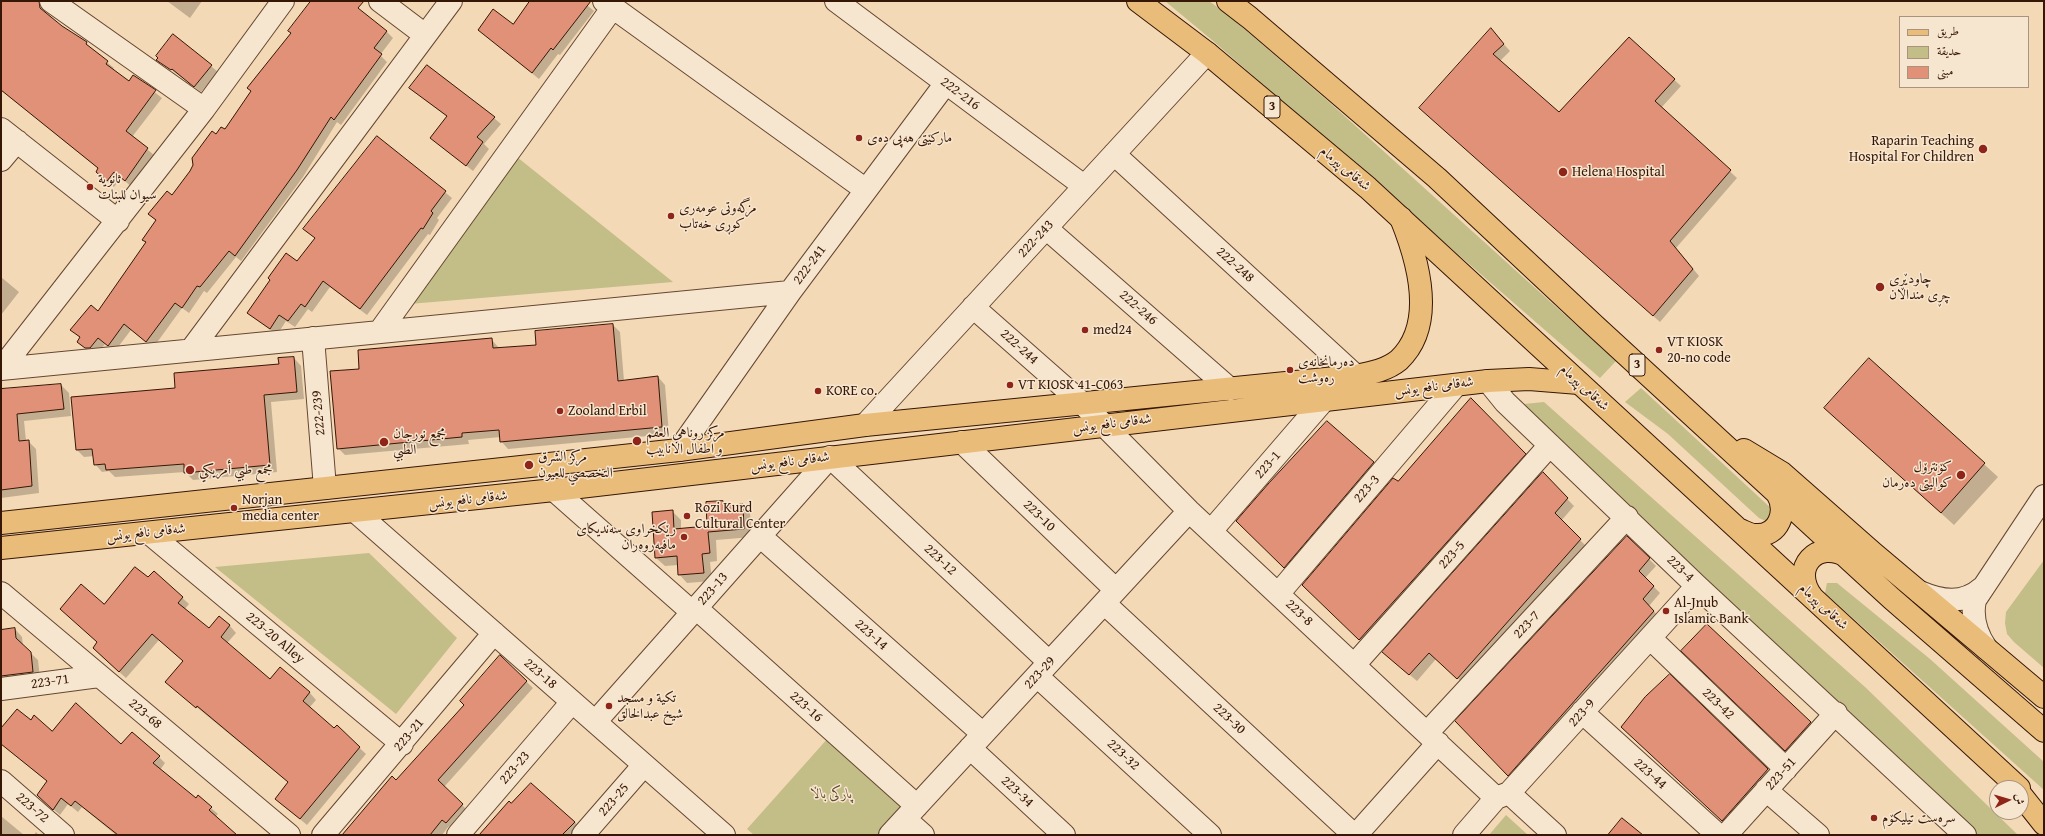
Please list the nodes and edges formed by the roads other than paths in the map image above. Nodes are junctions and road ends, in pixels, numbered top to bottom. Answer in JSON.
{"nodes":[{"id":1,"x":51,"y":1,"type":"edge"},
{"id":2,"x":283,"y":1,"type":"edge"},
{"id":3,"x":380,"y":1,"type":"edge"},
{"id":4,"x":451,"y":1,"type":"edge"},
{"id":5,"x":836,"y":1,"type":"edge"},
{"id":6,"x":1138,"y":1,"type":"edge"},
{"id":7,"x":1228,"y":1,"type":"edge"},
{"id":8,"x":609,"y":4,"type":"edge"},
{"id":9,"x":425,"y":35,"type":"junction"},
{"id":10,"x":1207,"y":53,"type":"junction"},
{"id":11,"x":946,"y":83,"type":"junction"},
{"id":12,"x":204,"y":109,"type":"junction"},
{"id":13,"x":9,"y":135,"type":"edge"},
{"id":14,"x":1114,"y":154,"type":"junction"},
{"id":15,"x":1,"y":160,"type":"edge"},
{"id":16,"x":1084,"y":186,"type":"junction"},
{"id":17,"x":866,"y":190,"type":"junction"},
{"id":18,"x":1401,"y":218,"type":"junction"},
{"id":19,"x":118,"y":221,"type":"junction"},
{"id":20,"x":1046,"y":228,"type":"junction"},
{"id":21,"x":790,"y":292,"type":"junction"},
{"id":22,"x":974,"y":307,"type":"junction"},
{"id":23,"x":380,"y":331,"type":"junction"},
{"id":24,"x":313,"y":338,"type":"junction"},
{"id":25,"x":192,"y":350,"type":"junction"},
{"id":26,"x":1,"y":369,"type":"edge"},
{"id":27,"x":1356,"y":376,"type":"junction"},
{"id":28,"x":1488,"y":381,"type":"junction"},
{"id":29,"x":1579,"y":383,"type":"junction"},
{"id":30,"x":1456,"y":385,"type":"junction"},
{"id":31,"x":1230,"y":389,"type":"junction"},
{"id":32,"x":1324,"y":400,"type":"junction"},
{"id":33,"x":1082,"y":403,"type":"junction"},
{"id":34,"x":865,"y":425,"type":"junction"},
{"id":35,"x":1106,"y":425,"type":"junction"},
{"id":36,"x":1703,"y":425,"type":"junction"},
{"id":37,"x":827,"y":430,"type":"junction"},
{"id":38,"x":962,"y":442,"type":"junction"},
{"id":39,"x":1550,"y":445,"type":"junction"},
{"id":40,"x":679,"y":450,"type":"junction"},
{"id":41,"x":830,"y":457,"type":"junction"},
{"id":42,"x":325,"y":488,"type":"junction"},
{"id":43,"x":554,"y":490,"type":"junction"},
{"id":44,"x":1777,"y":493,"type":"junction"},
{"id":45,"x":2044,"y":496,"type":"edge"},
{"id":46,"x":1189,"y":511,"type":"junction"},
{"id":47,"x":356,"y":512,"type":"junction"},
{"id":48,"x":84,"y":514,"type":"junction"},
{"id":49,"x":1627,"y":517,"type":"junction"},
{"id":50,"x":1,"y":523,"type":"edge"},
{"id":51,"x":1740,"y":530,"type":"junction"},
{"id":52,"x":1211,"y":531,"type":"junction"},
{"id":53,"x":149,"y":533,"type":"junction"},
{"id":54,"x":760,"y":536,"type":"junction"},
{"id":55,"x":86,"y":539,"type":"junction"},
{"id":56,"x":1,"y":548,"type":"edge"},
{"id":57,"x":1849,"y":558,"type":"junction"},
{"id":58,"x":1697,"y":586,"type":"junction"},
{"id":59,"x":1982,"y":588,"type":"junction"},
{"id":60,"x":1920,"y":592,"type":"junction"},
{"id":61,"x":1,"y":593,"type":"edge"},
{"id":62,"x":1278,"y":594,"type":"junction"},
{"id":63,"x":1110,"y":596,"type":"junction"},
{"id":64,"x":1812,"y":597,"type":"junction"},
{"id":65,"x":694,"y":610,"type":"junction"},
{"id":66,"x":494,"y":633,"type":"junction"},
{"id":67,"x":1650,"y":638,"type":"junction"},
{"id":68,"x":1986,"y":648,"type":"junction"},
{"id":69,"x":1354,"y":665,"type":"junction"},
{"id":70,"x":1043,"y":669,"type":"junction"},
{"id":71,"x":99,"y":676,"type":"junction"},
{"id":72,"x":1,"y":689,"type":"edge"},
{"id":73,"x":2044,"y":697,"type":"edge"},
{"id":74,"x":572,"y":702,"type":"junction"},
{"id":75,"x":1582,"y":712,"type":"junction"},
{"id":76,"x":1836,"y":713,"type":"junction"},
{"id":77,"x":596,"y":721,"type":"junction"},
{"id":78,"x":2044,"y":732,"type":"edge"},
{"id":79,"x":1432,"y":738,"type":"junction"},
{"id":80,"x":977,"y":741,"type":"junction"},
{"id":81,"x":402,"y":744,"type":"junction"},
{"id":82,"x":644,"y":765,"type":"junction"},
{"id":83,"x":1786,"y":769,"type":"junction"},
{"id":84,"x":1,"y":780,"type":"edge"},
{"id":85,"x":2008,"y":780,"type":"edge"},
{"id":86,"x":1766,"y":790,"type":"junction"},
{"id":87,"x":1503,"y":796,"type":"junction"},
{"id":88,"x":2029,"y":798,"type":"edge"},
{"id":89,"x":2029,"y":804,"type":"edge"},
{"id":90,"x":2044,"y":810,"type":"edge"},
{"id":91,"x":911,"y":812,"type":"junction"},
{"id":92,"x":2044,"y":824,"type":"edge"},
{"id":93,"x":63,"y":835,"type":"edge"},
{"id":94,"x":289,"y":835,"type":"edge"},
{"id":95,"x":324,"y":835,"type":"edge"},
{"id":96,"x":458,"y":835,"type":"edge"},
{"id":97,"x":583,"y":835,"type":"edge"},
{"id":98,"x":723,"y":835,"type":"edge"},
{"id":99,"x":890,"y":835,"type":"edge"},
{"id":100,"x":923,"y":835,"type":"edge"},
{"id":101,"x":1064,"y":835,"type":"edge"},
{"id":102,"x":1210,"y":835,"type":"edge"},
{"id":103,"x":1355,"y":835,"type":"edge"},
{"id":104,"x":1464,"y":835,"type":"edge"},
{"id":105,"x":1555,"y":835,"type":"edge"},
{"id":106,"x":1718,"y":835,"type":"edge"},
{"id":107,"x":1726,"y":835,"type":"edge"},
{"id":108,"x":1818,"y":835,"type":"edge"},
{"id":109,"x":1965,"y":835,"type":"edge"}],
"edges":[{"from":1,"to":12,"type":"street"},
{"from":2,"to":12,"type":"street"},
{"from":3,"to":9,"type":"street"},
{"from":4,"to":9,"type":"street"},
{"from":5,"to":11,"type":"street","name":"222-216"},
{"from":6,"to":10,"type":"main road","name":"شەقامی پیرمام","number":"3"},
{"from":7,"to":36,"type":"main road","number":"3"},
{"from":8,"to":17,"type":"street"},
{"from":8,"to":23,"type":"street"},
{"from":9,"to":25,"type":"street"},
{"from":10,"to":14,"type":"street","name":"222-243"},
{"from":10,"to":18,"type":"main road","name":"شەقامی پیرمام","number":"3"},
{"from":11,"to":16,"type":"street","name":"222-216"},
{"from":11,"to":17,"type":"street","name":"222-241"},
{"from":12,"to":19,"type":"street"},
{"from":13,"to":15,"type":"street"},
{"from":13,"to":19,"type":"street"},
{"from":14,"to":16,"type":"street","name":"222-243"},
{"from":14,"to":27,"type":"street","name":"222-248"},
{"from":16,"to":20,"type":"street","name":"222-243"},
{"from":17,"to":21,"type":"street","name":"222-241"},
{"from":18,"to":27,"type":"main road","name":"شەقامی نافع یونس"},
{"from":18,"to":29,"type":"main road","name":"شەقامی پیرمام","number":"3"},
{"from":19,"to":26,"type":"street"},
{"from":20,"to":22,"type":"street","name":"222-243"},
{"from":20,"to":31,"type":"street","name":"222-246"},
{"from":21,"to":23,"type":"street"},
{"from":21,"to":40,"type":"street","name":"222-241"},
{"from":22,"to":33,"type":"street","name":"222-244"},
{"from":22,"to":34,"type":"street","name":"222-243"},
{"from":23,"to":24,"type":"street"},
{"from":24,"to":25,"type":"street"},
{"from":24,"to":42,"type":"street","name":"222-239"},
{"from":25,"to":26,"type":"street"},
{"from":27,"to":31,"type":"main road","name":"شەقامی نافع یونس"},
{"from":28,"to":29,"type":"main road","name":"شەقامی نافع یونس"},
{"from":28,"to":30,"type":"main road","name":"شەقامی نافع یونس"},
{"from":28,"to":39,"type":"street","name":"223-4"},
{"from":29,"to":51,"type":"main road","name":"شەقامی پیرمام","number":"3"},
{"from":30,"to":32,"type":"main road","name":"شەقامی نافع یونس"},
{"from":30,"to":62,"type":"street","name":"223-3"},
{"from":31,"to":33,"type":"main road","name":"شەقامی نافع یونس"},
{"from":32,"to":35,"type":"main road","name":"شەقامی نافع یونس"},
{"from":32,"to":52,"type":"street","name":"223-1"},
{"from":33,"to":34,"type":"main road","name":"شەقامی نافع یونس"},
{"from":33,"to":35,"type":"street","name":"222-244"},
{"from":34,"to":37,"type":"main road","name":"شەقامی نافع یونس"},
{"from":35,"to":38,"type":"main road","name":"شەقامی نافع یونس"},
{"from":35,"to":46,"type":"street","name":"223-8"},
{"from":36,"to":44,"type":"main road","number":"3"},
{"from":36,"to":60,"type":"main road"},
{"from":37,"to":40,"type":"main road","name":"شەقامی نافع یونس"},
{"from":37,"to":41,"type":"main road"},
{"from":38,"to":41,"type":"main road","name":"شەقامی نافع یونس"},
{"from":38,"to":63,"type":"street","name":"223-10"},
{"from":39,"to":49,"type":"street","name":"223-4"},
{"from":39,"to":69,"type":"street","name":"223-5"},
{"from":40,"to":42,"type":"main road","name":"شەقامی نافع یونس"},
{"from":41,"to":43,"type":"main road","name":"شەقامی نافع یونس"},
{"from":41,"to":54,"type":"street","name":"223-13"},
{"from":41,"to":70,"type":"street","name":"223-12"},
{"from":42,"to":48,"type":"main road","name":"شەقامی نافع یونس"},
{"from":43,"to":47,"type":"main road","name":"شەقامی نافع یونس"},
{"from":43,"to":65,"type":"street","name":"223-16"},
{"from":44,"to":51,"type":"main road"},
{"from":44,"to":57,"type":"main road","number":"3"},
{"from":45,"to":59,"type":"street"},
{"from":46,"to":52,"type":"street","name":"223-8"},
{"from":46,"to":63,"type":"street","name":"223-29"},
{"from":47,"to":53,"type":"main road","name":"شەقامی نافع یونس"},
{"from":47,"to":66,"type":"street","name":"223-18"},
{"from":48,"to":50,"type":"main road","name":"شەقامی نافع یونس"},
{"from":48,"to":55,"type":"main road"},
{"from":49,"to":58,"type":"street","name":"223-4"},
{"from":49,"to":79,"type":"street","name":"223-7"},
{"from":51,"to":64,"type":"main road","name":"شەقامی پیرمام","number":"3"},
{"from":52,"to":62,"type":"street","name":"223-8"},
{"from":53,"to":55,"type":"main road","name":"شەقامی نافع یونس"},
{"from":53,"to":81,"type":"street","name":"223-20 Alley"},
{"from":54,"to":65,"type":"street","name":"223-13"},
{"from":54,"to":80,"type":"street","name":"223-14"},
{"from":55,"to":56,"type":"main road","name":"شەقامی نافع یونس"},
{"from":57,"to":64,"type":"main road"},
{"from":57,"to":78,"type":"main road","number":"3"},
{"from":58,"to":67,"type":"street","name":"223-9"},
{"from":58,"to":76,"type":"street","name":"223-4"},
{"from":59,"to":60,"type":"street"},
{"from":59,"to":68,"type":"street"},
{"from":60,"to":68,"type":"main road"},
{"from":61,"to":71,"type":"street","name":"223-68"},
{"from":62,"to":69,"type":"street","name":"223-8"},
{"from":63,"to":70,"type":"street","name":"223-29"},
{"from":63,"to":103,"type":"street","name":"223-30"},
{"from":64,"to":85,"type":"main road","name":"شەقامی پیرمام","number":"3"},
{"from":65,"to":77,"type":"street","name":"223-13"},
{"from":65,"to":91,"type":"street","name":"223-16"},
{"from":66,"to":74,"type":"street","name":"223-18"},
{"from":66,"to":81,"type":"street","name":"223-21"},
{"from":67,"to":75,"type":"street","name":"223-9"},
{"from":67,"to":83,"type":"street","name":"223-42"},
{"from":68,"to":73,"type":"main road"},
{"from":69,"to":79,"type":"street","name":"223-8"},
{"from":70,"to":80,"type":"street","name":"223-29"},
{"from":70,"to":102,"type":"street","name":"223-32"},
{"from":71,"to":72,"type":"street","name":"223-71"},
{"from":71,"to":94,"type":"street","name":"223-68"},
{"from":74,"to":77,"type":"street","name":"223-18"},
{"from":74,"to":96,"type":"street","name":"223-23"},
{"from":75,"to":87,"type":"street","name":"223-9"},
{"from":75,"to":106,"type":"street","name":"223-44"},
{"from":76,"to":83,"type":"street","name":"223-51"},
{"from":76,"to":109,"type":"street","name":"223-4"},
{"from":77,"to":82,"type":"street","name":"223-18"},
{"from":79,"to":87,"type":"street","name":"223-8"},
{"from":79,"to":103,"type":"street","name":"223-7"},
{"from":80,"to":91,"type":"street","name":"223-29"},
{"from":80,"to":101,"type":"street","name":"223-34"},
{"from":81,"to":95,"type":"street","name":"223-21"},
{"from":82,"to":97,"type":"street","name":"223-25"},
{"from":82,"to":98,"type":"street","name":"223-18"},
{"from":83,"to":86,"type":"street","name":"223-51"},
{"from":84,"to":93,"type":"street","name":"223-72"},
{"from":86,"to":107,"type":"street","name":"223-51"},
{"from":86,"to":108,"type":"street"},
{"from":87,"to":104,"type":"street","name":"223-9"},
{"from":87,"to":105,"type":"street","name":"223-8"},
{"from":88,"to":90,"type":"main road","name":"شەقامی پیرمام","number":"3"},
{"from":89,"to":92,"type":"main road"},
{"from":91,"to":99,"type":"street","name":"223-29"},
{"from":91,"to":100,"type":"street","name":"223-16"}]}
